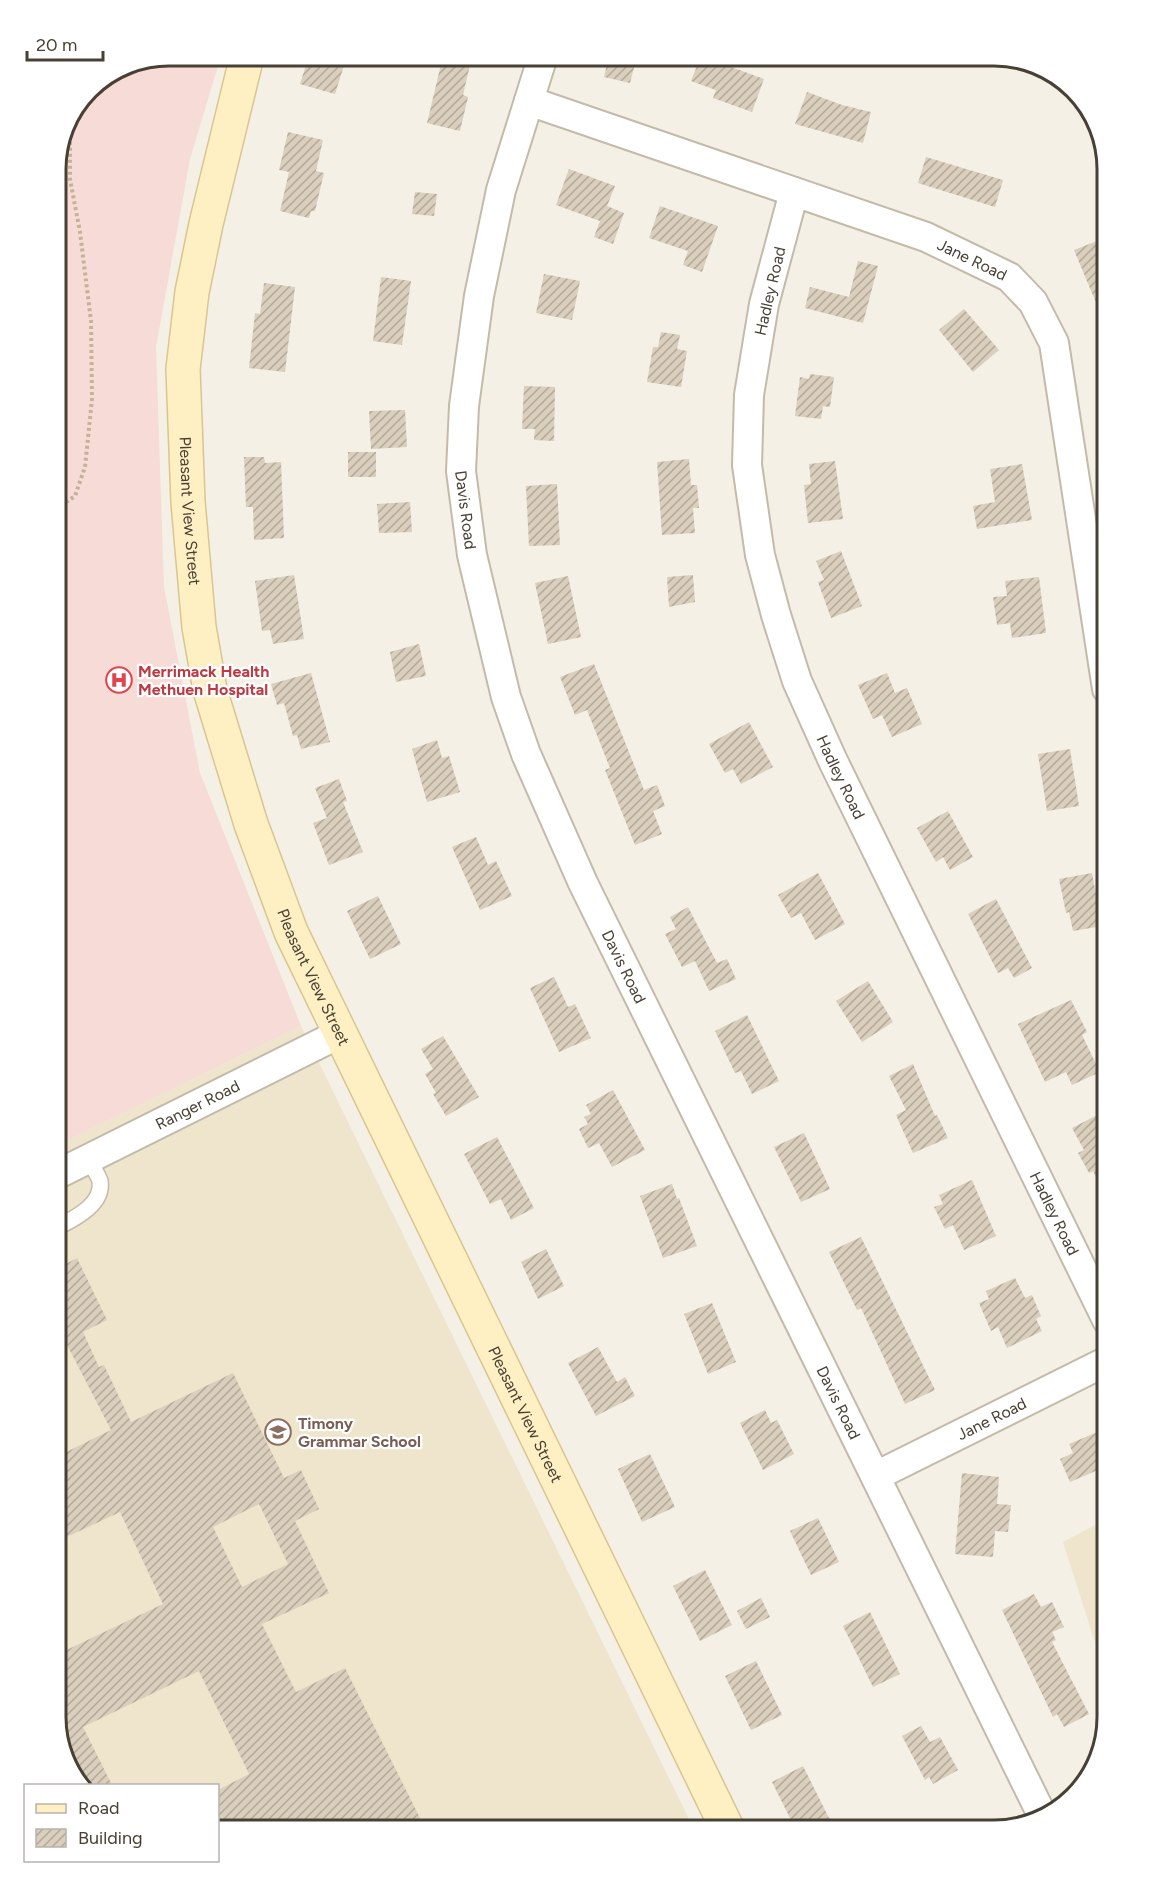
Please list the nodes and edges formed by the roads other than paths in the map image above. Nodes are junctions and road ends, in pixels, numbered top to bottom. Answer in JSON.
{"nodes":[{"id":1,"x":245,"y":66,"type":"edge"},
{"id":2,"x":540,"y":66,"type":"edge"},
{"id":3,"x":529,"y":102,"type":"junction"},
{"id":4,"x":794,"y":192,"type":"junction"},
{"id":5,"x":1097,"y":624,"type":"edge"},
{"id":6,"x":339,"y":1034,"type":"junction"},
{"id":7,"x":88,"y":1159,"type":"junction"},
{"id":8,"x":66,"y":1170,"type":"edge"},
{"id":9,"x":66,"y":1222,"type":"edge"},
{"id":10,"x":1097,"y":1300,"type":"edge"},
{"id":11,"x":1097,"y":1366,"type":"edge"},
{"id":12,"x":876,"y":1476,"type":"junction"},
{"id":13,"x":1039,"y":1809,"type":"edge"},
{"id":14,"x":723,"y":1820,"type":"edge"}],
"edges":[{"from":1,"to":6,"type":"street","name":"Pleasant View Street"},
{"from":2,"to":3,"type":"street","name":"Davis Road"},
{"from":3,"to":4,"type":"street","name":"Jane Road"},
{"from":3,"to":12,"type":"street","name":"Davis Road"},
{"from":4,"to":5,"type":"street","name":"Jane Road"},
{"from":4,"to":10,"type":"street","name":"Hadley Road"},
{"from":6,"to":7,"type":"street","name":"Ranger Road"},
{"from":6,"to":14,"type":"street","name":"Pleasant View Street"},
{"from":7,"to":8,"type":"street","name":"Ranger Road"},
{"from":7,"to":9,"type":"lane"},
{"from":11,"to":12,"type":"street","name":"Jane Road"},
{"from":12,"to":13,"type":"street","name":"Davis Road"}]}
